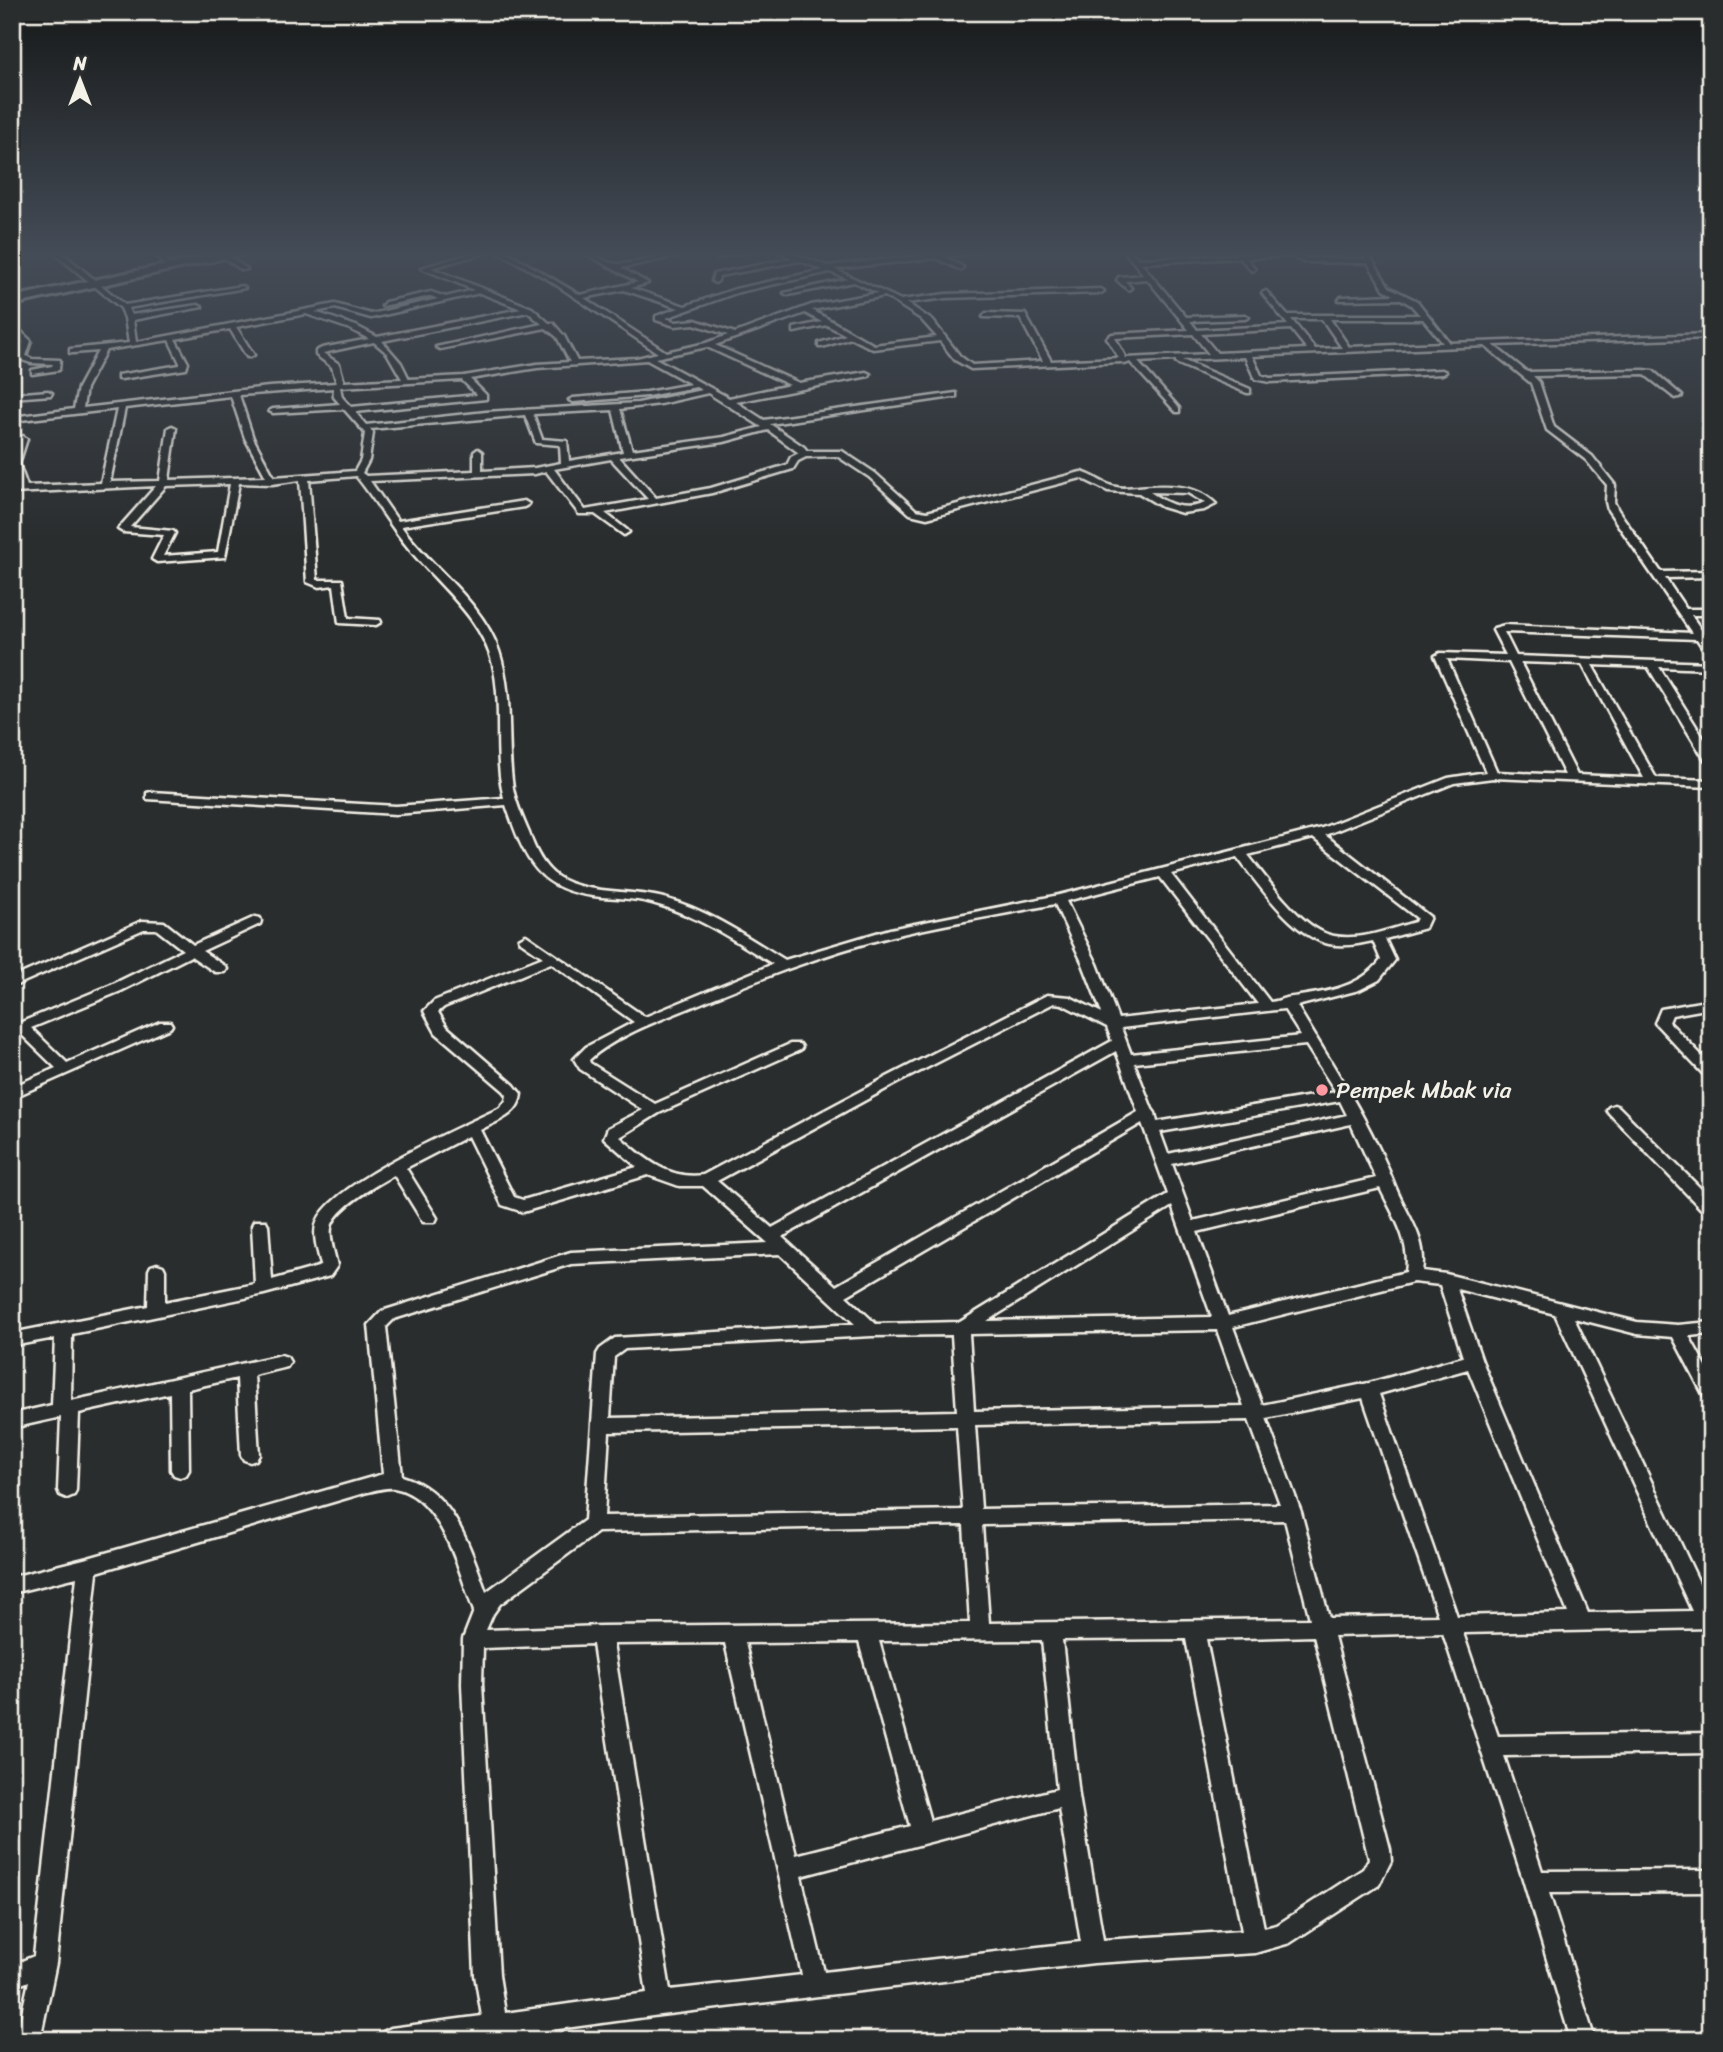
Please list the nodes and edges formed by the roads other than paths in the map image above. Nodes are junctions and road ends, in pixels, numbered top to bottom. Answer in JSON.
{"nodes":[{"id":1,"x":25,"y":348,"type":"edge"},
{"id":2,"x":112,"y":348,"type":"edge"},
{"id":3,"x":176,"y":348,"type":"edge"},
{"id":4,"x":246,"y":348,"type":"edge"},
{"id":5,"x":339,"y":348,"type":"edge"},
{"id":6,"x":385,"y":348,"type":"edge"},
{"id":7,"x":566,"y":348,"type":"edge"},
{"id":8,"x":655,"y":348,"type":"edge"},
{"id":9,"x":696,"y":348,"type":"edge"},
{"id":10,"x":714,"y":348,"type":"edge"},
{"id":11,"x":951,"y":348,"type":"edge"},
{"id":12,"x":1039,"y":348,"type":"edge"},
{"id":13,"x":1119,"y":348,"type":"edge"},
{"id":14,"x":1209,"y":348,"type":"edge"},
{"id":15,"x":1310,"y":348,"type":"edge"},
{"id":16,"x":1346,"y":348,"type":"edge"},
{"id":17,"x":1413,"y":348,"type":"edge"},
{"id":18,"x":1492,"y":348,"type":"edge"},
{"id":19,"x":103,"y":349,"type":"junction"},
{"id":20,"x":74,"y":351,"type":"dead end"},
{"id":21,"x":1348,"y":351,"type":"junction"},
{"id":22,"x":1314,"y":353,"type":"junction"},
{"id":23,"x":1324,"y":353,"type":"junction"},
{"id":24,"x":250,"y":355,"type":"dead end"},
{"id":25,"x":666,"y":355,"type":"junction"},
{"id":26,"x":1248,"y":356,"type":"junction"},
{"id":27,"x":22,"y":357,"type":"junction"},
{"id":28,"x":1216,"y":357,"type":"junction"},
{"id":29,"x":12,"y":359,"type":"edge"},
{"id":30,"x":649,"y":359,"type":"junction"},
{"id":31,"x":1175,"y":359,"type":"junction"},
{"id":32,"x":1330,"y":360,"type":"dead end"},
{"id":33,"x":1129,"y":361,"type":"junction"},
{"id":34,"x":575,"y":365,"type":"junction"},
{"id":35,"x":1048,"y":365,"type":"junction"},
{"id":36,"x":1336,"y":368,"type":"dead end"},
{"id":37,"x":35,"y":372,"type":"dead end"},
{"id":38,"x":1442,"y":372,"type":"dead end"},
{"id":39,"x":866,"y":374,"type":"dead end"},
{"id":40,"x":1524,"y":374,"type":"junction"},
{"id":41,"x":1341,"y":376,"type":"junction"},
{"id":42,"x":121,"y":377,"type":"dead end"},
{"id":43,"x":464,"y":378,"type":"junction"},
{"id":44,"x":406,"y":380,"type":"junction"},
{"id":45,"x":339,"y":384,"type":"junction"},
{"id":46,"x":696,"y":385,"type":"junction"},
{"id":47,"x":798,"y":386,"type":"junction"},
{"id":48,"x":706,"y":391,"type":"junction"},
{"id":49,"x":1247,"y":391,"type":"dead end"},
{"id":50,"x":48,"y":393,"type":"dead end"},
{"id":51,"x":234,"y":393,"type":"junction"},
{"id":52,"x":954,"y":395,"type":"dead end"},
{"id":53,"x":12,"y":396,"type":"edge"},
{"id":54,"x":1678,"y":396,"type":"dead end"},
{"id":55,"x":573,"y":400,"type":"dead end"},
{"id":56,"x":727,"y":401,"type":"junction"},
{"id":57,"x":121,"y":408,"type":"junction"},
{"id":58,"x":348,"y":408,"type":"junction"},
{"id":59,"x":617,"y":410,"type":"junction"},
{"id":60,"x":1176,"y":410,"type":"dead end"},
{"id":61,"x":273,"y":411,"type":"dead end"},
{"id":62,"x":78,"y":412,"type":"junction"},
{"id":63,"x":528,"y":412,"type":"junction"},
{"id":64,"x":12,"y":419,"type":"edge"},
{"id":65,"x":767,"y":425,"type":"junction"},
{"id":66,"x":366,"y":427,"type":"junction"},
{"id":67,"x":172,"y":428,"type":"dead end"},
{"id":68,"x":23,"y":439,"type":"dead end"},
{"id":69,"x":478,"y":452,"type":"dead end"},
{"id":70,"x":628,"y":453,"type":"junction"},
{"id":71,"x":804,"y":454,"type":"junction"},
{"id":72,"x":613,"y":456,"type":"junction"},
{"id":73,"x":565,"y":464,"type":"junction"},
{"id":74,"x":548,"y":468,"type":"junction"},
{"id":75,"x":478,"y":474,"type":"junction"},
{"id":76,"x":361,"y":476,"type":"junction"},
{"id":77,"x":304,"y":478,"type":"junction"},
{"id":78,"x":272,"y":481,"type":"junction"},
{"id":79,"x":164,"y":482,"type":"junction"},
{"id":80,"x":235,"y":482,"type":"junction"},
{"id":81,"x":105,"y":484,"type":"junction"},
{"id":82,"x":1139,"y":489,"type":"junction"},
{"id":83,"x":18,"y":490,"type":"edge"},
{"id":84,"x":654,"y":501,"type":"junction"},
{"id":85,"x":524,"y":504,"type":"dead end"},
{"id":86,"x":598,"y":512,"type":"junction"},
{"id":87,"x":396,"y":524,"type":"junction"},
{"id":88,"x":624,"y":531,"type":"dead end"},
{"id":89,"x":1711,"y":574,"type":"edge"},
{"id":90,"x":1658,"y":575,"type":"junction"},
{"id":91,"x":1684,"y":612,"type":"junction"},
{"id":92,"x":1711,"y":612,"type":"edge"},
{"id":93,"x":376,"y":622,"type":"dead end"},
{"id":94,"x":1700,"y":636,"type":"junction"},
{"id":95,"x":1710,"y":651,"type":"edge"},
{"id":96,"x":1512,"y":658,"type":"junction"},
{"id":97,"x":1585,"y":662,"type":"junction"},
{"id":98,"x":1652,"y":664,"type":"junction"},
{"id":99,"x":1711,"y":666,"type":"edge"},
{"id":100,"x":1711,"y":760,"type":"edge"},
{"id":101,"x":1493,"y":775,"type":"junction"},
{"id":102,"x":1573,"y":778,"type":"junction"},
{"id":103,"x":1652,"y":782,"type":"junction"},
{"id":104,"x":1711,"y":784,"type":"edge"},
{"id":105,"x":151,"y":796,"type":"dead end"},
{"id":106,"x":510,"y":802,"type":"junction"},
{"id":107,"x":1316,"y":834,"type":"junction"},
{"id":108,"x":1240,"y":853,"type":"junction"},
{"id":109,"x":1162,"y":871,"type":"junction"},
{"id":110,"x":1059,"y":899,"type":"junction"},
{"id":111,"x":255,"y":922,"type":"dead end"},
{"id":112,"x":1378,"y":937,"type":"junction"},
{"id":113,"x":526,"y":939,"type":"dead end"},
{"id":114,"x":192,"y":951,"type":"junction"},
{"id":115,"x":552,"y":958,"type":"junction"},
{"id":116,"x":783,"y":965,"type":"junction"},
{"id":117,"x":220,"y":969,"type":"dead end"},
{"id":118,"x":12,"y":984,"type":"edge"},
{"id":119,"x":1287,"y":1003,"type":"junction"},
{"id":120,"x":1711,"y":1004,"type":"edge"},
{"id":121,"x":1266,"y":1006,"type":"junction"},
{"id":122,"x":645,"y":1023,"type":"junction"},
{"id":123,"x":1113,"y":1024,"type":"junction"},
{"id":124,"x":165,"y":1025,"type":"dead end"},
{"id":125,"x":17,"y":1029,"type":"edge"},
{"id":126,"x":1310,"y":1040,"type":"junction"},
{"id":127,"x":795,"y":1047,"type":"dead end"},
{"id":128,"x":1124,"y":1050,"type":"junction"},
{"id":129,"x":66,"y":1070,"type":"junction"},
{"id":130,"x":1711,"y":1074,"type":"edge"},
{"id":131,"x":12,"y":1093,"type":"edge"},
{"id":132,"x":1345,"y":1095,"type":"junction"},
{"id":133,"x":654,"y":1110,"type":"junction"},
{"id":134,"x":1614,"y":1110,"type":"dead end"},
{"id":135,"x":1356,"y":1118,"type":"junction"},
{"id":136,"x":1150,"y":1120,"type":"junction"},
{"id":137,"x":472,"y":1128,"type":"junction"},
{"id":138,"x":1165,"y":1160,"type":"junction"},
{"id":139,"x":397,"y":1167,"type":"junction"},
{"id":140,"x":649,"y":1169,"type":"junction"},
{"id":141,"x":706,"y":1180,"type":"junction"},
{"id":142,"x":1386,"y":1181,"type":"junction"},
{"id":143,"x":1177,"y":1196,"type":"junction"},
{"id":144,"x":1711,"y":1209,"type":"edge"},
{"id":145,"x":429,"y":1218,"type":"dead end"},
{"id":146,"x":260,"y":1225,"type":"dead end"},
{"id":147,"x":1189,"y":1228,"type":"junction"},
{"id":148,"x":771,"y":1236,"type":"junction"},
{"id":149,"x":784,"y":1248,"type":"junction"},
{"id":150,"x":157,"y":1270,"type":"dead end"},
{"id":151,"x":1413,"y":1276,"type":"junction"},
{"id":152,"x":1446,"y":1280,"type":"junction"},
{"id":153,"x":264,"y":1288,"type":"junction"},
{"id":154,"x":834,"y":1295,"type":"junction"},
{"id":155,"x":1561,"y":1309,"type":"junction"},
{"id":156,"x":156,"y":1311,"type":"junction"},
{"id":157,"x":1225,"y":1323,"type":"junction"},
{"id":158,"x":1711,"y":1328,"type":"edge"},
{"id":159,"x":64,"y":1329,"type":"junction"},
{"id":160,"x":872,"y":1330,"type":"junction"},
{"id":161,"x":960,"y":1330,"type":"junction"},
{"id":162,"x":1678,"y":1331,"type":"junction"},
{"id":163,"x":12,"y":1340,"type":"edge"},
{"id":164,"x":1473,"y":1360,"type":"junction"},
{"id":165,"x":281,"y":1362,"type":"dead end"},
{"id":166,"x":245,"y":1370,"type":"junction"},
{"id":167,"x":179,"y":1384,"type":"junction"},
{"id":168,"x":1369,"y":1390,"type":"junction"},
{"id":169,"x":1711,"y":1393,"type":"edge"},
{"id":170,"x":65,"y":1409,"type":"junction"},
{"id":171,"x":1257,"y":1413,"type":"junction"},
{"id":172,"x":967,"y":1420,"type":"junction"},
{"id":173,"x":12,"y":1421,"type":"edge"},
{"id":174,"x":601,"y":1425,"type":"junction"},
{"id":175,"x":250,"y":1455,"type":"dead end"},
{"id":176,"x":180,"y":1470,"type":"dead end"},
{"id":177,"x":393,"y":1480,"type":"junction"},
{"id":178,"x":66,"y":1490,"type":"dead end"},
{"id":179,"x":1292,"y":1512,"type":"junction"},
{"id":180,"x":973,"y":1516,"type":"junction"},
{"id":181,"x":594,"y":1524,"type":"junction"},
{"id":182,"x":88,"y":1566,"type":"junction"},
{"id":183,"x":12,"y":1585,"type":"edge"},
{"id":184,"x":483,"y":1609,"type":"junction"},
{"id":185,"x":1708,"y":1619,"type":"edge"},
{"id":186,"x":1582,"y":1623,"type":"junction"},
{"id":187,"x":1452,"y":1625,"type":"junction"},
{"id":188,"x":1321,"y":1628,"type":"junction"},
{"id":189,"x":1194,"y":1630,"type":"junction"},
{"id":190,"x":980,"y":1632,"type":"junction"},
{"id":191,"x":867,"y":1633,"type":"junction"},
{"id":192,"x":1051,"y":1633,"type":"junction"},
{"id":193,"x":733,"y":1634,"type":"junction"},
{"id":194,"x":602,"y":1635,"type":"junction"},
{"id":195,"x":473,"y":1639,"type":"junction"},
{"id":196,"x":1711,"y":1743,"type":"edge"},
{"id":197,"x":1492,"y":1746,"type":"junction"},
{"id":198,"x":1068,"y":1796,"type":"junction"},
{"id":199,"x":923,"y":1834,"type":"junction"},
{"id":200,"x":789,"y":1868,"type":"junction"},
{"id":201,"x":1711,"y":1881,"type":"edge"},
{"id":202,"x":1536,"y":1882,"type":"junction"},
{"id":203,"x":1255,"y":1942,"type":"junction"},
{"id":204,"x":1094,"y":1952,"type":"junction"},
{"id":205,"x":45,"y":1963,"type":"junction"},
{"id":206,"x":12,"y":1977,"type":"edge"},
{"id":207,"x":817,"y":1985,"type":"junction"},
{"id":208,"x":660,"y":2003,"type":"junction"},
{"id":209,"x":495,"y":2025,"type":"junction"},
{"id":210,"x":27,"y":2040,"type":"edge"},
{"id":211,"x":391,"y":2040,"type":"edge"},
{"id":212,"x":1583,"y":2040,"type":"edge"}],
"edges":[{"from":1,"to":27,"type":"street"},
{"from":2,"to":19,"type":"street"},
{"from":3,"to":42,"type":"street"},
{"from":4,"to":24,"type":"street"},
{"from":5,"to":45,"type":"street"},
{"from":6,"to":44,"type":"street"},
{"from":7,"to":34,"type":"street"},
{"from":8,"to":25,"type":"street"},
{"from":9,"to":25,"type":"street"},
{"from":10,"to":47,"type":"street"},
{"from":11,"to":35,"type":"street"},
{"from":12,"to":35,"type":"street"},
{"from":13,"to":33,"type":"street"},
{"from":14,"to":28,"type":"street"},
{"from":15,"to":22,"type":"street"},
{"from":16,"to":21,"type":"street"},
{"from":17,"to":21,"type":"street"},
{"from":18,"to":40,"type":"street"},
{"from":19,"to":20,"type":"street"},
{"from":19,"to":62,"type":"street"},
{"from":21,"to":23,"type":"street"},
{"from":22,"to":23,"type":"street"},
{"from":22,"to":26,"type":"street"},
{"from":23,"to":32,"type":"street"},
{"from":25,"to":30,"type":"street"},
{"from":26,"to":28,"type":"street"},
{"from":26,"to":41,"type":"street"},
{"from":27,"to":29,"type":"street"},
{"from":27,"to":37,"type":"street"},
{"from":28,"to":31,"type":"street"},
{"from":30,"to":34,"type":"street"},
{"from":30,"to":46,"type":"street"},
{"from":31,"to":33,"type":"street"},
{"from":31,"to":49,"type":"street"},
{"from":33,"to":35,"type":"street"},
{"from":33,"to":60,"type":"street"},
{"from":34,"to":43,"type":"street"},
{"from":36,"to":41,"type":"street"},
{"from":38,"to":41,"type":"street"},
{"from":39,"to":47,"type":"street"},
{"from":40,"to":54,"type":"street"},
{"from":40,"to":90,"type":"street"},
{"from":43,"to":44,"type":"street"},
{"from":43,"to":58,"type":"street"},
{"from":44,"to":45,"type":"street"},
{"from":45,"to":51,"type":"street"},
{"from":45,"to":58,"type":"street"},
{"from":46,"to":48,"type":"street"},
{"from":46,"to":55,"type":"street"},
{"from":47,"to":56,"type":"street"},
{"from":48,"to":56,"type":"street"},
{"from":48,"to":59,"type":"street"},
{"from":50,"to":53,"type":"street"},
{"from":51,"to":57,"type":"street"},
{"from":51,"to":78,"type":"street"},
{"from":52,"to":65,"type":"street"},
{"from":56,"to":65,"type":"street"},
{"from":57,"to":62,"type":"street"},
{"from":57,"to":81,"type":"street"},
{"from":58,"to":61,"type":"street"},
{"from":58,"to":66,"type":"street"},
{"from":59,"to":63,"type":"street"},
{"from":59,"to":70,"type":"street"},
{"from":62,"to":64,"type":"street"},
{"from":63,"to":66,"type":"street"},
{"from":63,"to":73,"type":"street"},
{"from":65,"to":70,"type":"street"},
{"from":65,"to":71,"type":"street"},
{"from":66,"to":76,"type":"street"},
{"from":67,"to":79,"type":"street"},
{"from":68,"to":83,"type":"street"},
{"from":69,"to":75,"type":"street"},
{"from":70,"to":72,"type":"street"},
{"from":71,"to":82,"type":"street"},
{"from":71,"to":84,"type":"street"},
{"from":72,"to":73,"type":"street"},
{"from":72,"to":84,"type":"street"},
{"from":73,"to":74,"type":"street"},
{"from":74,"to":75,"type":"street"},
{"from":74,"to":86,"type":"street"},
{"from":75,"to":76,"type":"street"},
{"from":76,"to":77,"type":"street"},
{"from":76,"to":87,"type":"street"},
{"from":77,"to":78,"type":"street"},
{"from":77,"to":93,"type":"street"},
{"from":78,"to":80,"type":"street"},
{"from":79,"to":80,"type":"street"},
{"from":79,"to":80,"type":"street"},
{"from":79,"to":81,"type":"street"},
{"from":81,"to":83,"type":"street"},
{"from":82,"to":82,"type":"street"},
{"from":84,"to":86,"type":"street"},
{"from":85,"to":87,"type":"street"},
{"from":86,"to":88,"type":"street"},
{"from":87,"to":106,"type":"street"},
{"from":89,"to":90,"type":"street"},
{"from":90,"to":91,"type":"street"},
{"from":91,"to":92,"type":"street"},
{"from":91,"to":94,"type":"street"},
{"from":94,"to":95,"type":"street"},
{"from":94,"to":96,"type":"street"},
{"from":96,"to":97,"type":"street"},
{"from":96,"to":101,"type":"street"},
{"from":96,"to":102,"type":"street"},
{"from":97,"to":98,"type":"street"},
{"from":97,"to":103,"type":"street"},
{"from":98,"to":99,"type":"street"},
{"from":98,"to":100,"type":"street"},
{"from":101,"to":102,"type":"street"},
{"from":101,"to":107,"type":"street"},
{"from":102,"to":103,"type":"street"},
{"from":103,"to":104,"type":"street"},
{"from":105,"to":106,"type":"street"},
{"from":106,"to":116,"type":"street"},
{"from":107,"to":108,"type":"street"},
{"from":107,"to":112,"type":"street"},
{"from":108,"to":109,"type":"street"},
{"from":108,"to":112,"type":"street"},
{"from":109,"to":110,"type":"street"},
{"from":109,"to":121,"type":"street"},
{"from":110,"to":116,"type":"street"},
{"from":110,"to":123,"type":"street"},
{"from":111,"to":114,"type":"street"},
{"from":112,"to":119,"type":"street"},
{"from":113,"to":115,"type":"street"},
{"from":114,"to":117,"type":"street"},
{"from":114,"to":118,"type":"street"},
{"from":114,"to":125,"type":"street"},
{"from":115,"to":122,"type":"street"},
{"from":115,"to":137,"type":"street"},
{"from":116,"to":122,"type":"street"},
{"from":119,"to":121,"type":"street"},
{"from":119,"to":126,"type":"street"},
{"from":120,"to":130,"type":"street"},
{"from":121,"to":123,"type":"street"},
{"from":122,"to":133,"type":"street"},
{"from":123,"to":128,"type":"street"},
{"from":123,"to":141,"type":"street"},
{"from":124,"to":129,"type":"street"},
{"from":125,"to":129,"type":"street"},
{"from":126,"to":128,"type":"street"},
{"from":126,"to":132,"type":"street"},
{"from":127,"to":133,"type":"street"},
{"from":128,"to":136,"type":"street"},
{"from":128,"to":148,"type":"street"},
{"from":129,"to":131,"type":"street"},
{"from":132,"to":135,"type":"street"},
{"from":132,"to":136,"type":"street"},
{"from":133,"to":140,"type":"street"},
{"from":134,"to":144,"type":"street"},
{"from":135,"to":138,"type":"street"},
{"from":135,"to":142,"type":"street"},
{"from":136,"to":138,"type":"street"},
{"from":136,"to":154,"type":"street"},
{"from":137,"to":139,"type":"street"},
{"from":137,"to":140,"type":"street"},
{"from":138,"to":143,"type":"street"},
{"from":139,"to":145,"type":"street"},
{"from":139,"to":153,"type":"street"},
{"from":140,"to":141,"type":"street"},
{"from":141,"to":148,"type":"street"},
{"from":142,"to":147,"type":"street"},
{"from":142,"to":151,"type":"street"},
{"from":143,"to":147,"type":"street"},
{"from":143,"to":161,"type":"street"},
{"from":146,"to":153,"type":"street"},
{"from":147,"to":157,"type":"street"},
{"from":148,"to":149,"type":"street"},
{"from":149,"to":154,"type":"street"},
{"from":149,"to":177,"type":"street"},
{"from":150,"to":156,"type":"street"},
{"from":151,"to":152,"type":"street"},
{"from":151,"to":157,"type":"street"},
{"from":152,"to":155,"type":"street"},
{"from":152,"to":164,"type":"street"},
{"from":153,"to":156,"type":"street"},
{"from":154,"to":160,"type":"street"},
{"from":155,"to":162,"type":"street"},
{"from":155,"to":185,"type":"street"},
{"from":156,"to":159,"type":"street"},
{"from":157,"to":161,"type":"street"},
{"from":157,"to":171,"type":"street"},
{"from":158,"to":162,"type":"street"},
{"from":159,"to":163,"type":"street"},
{"from":159,"to":170,"type":"street"},
{"from":160,"to":161,"type":"street"},
{"from":160,"to":174,"type":"street"},
{"from":161,"to":172,"type":"street"},
{"from":162,"to":169,"type":"street"},
{"from":164,"to":168,"type":"street"},
{"from":164,"to":186,"type":"street"},
{"from":165,"to":166,"type":"street"},
{"from":166,"to":167,"type":"street"},
{"from":166,"to":175,"type":"street"},
{"from":167,"to":170,"type":"street"},
{"from":167,"to":176,"type":"street"},
{"from":168,"to":171,"type":"street"},
{"from":168,"to":187,"type":"street"},
{"from":170,"to":173,"type":"street"},
{"from":170,"to":178,"type":"street"},
{"from":171,"to":172,"type":"street"},
{"from":171,"to":179,"type":"street"},
{"from":172,"to":174,"type":"street"},
{"from":172,"to":180,"type":"street"},
{"from":174,"to":181,"type":"street"},
{"from":177,"to":182,"type":"street"},
{"from":177,"to":184,"type":"street"},
{"from":179,"to":180,"type":"street"},
{"from":179,"to":188,"type":"street"},
{"from":180,"to":181,"type":"street"},
{"from":180,"to":190,"type":"street"},
{"from":181,"to":184,"type":"street"},
{"from":182,"to":183,"type":"street"},
{"from":182,"to":205,"type":"street"},
{"from":184,"to":195,"type":"street"},
{"from":185,"to":186,"type":"street"},
{"from":186,"to":187,"type":"street"},
{"from":187,"to":188,"type":"street"},
{"from":187,"to":197,"type":"street"},
{"from":188,"to":189,"type":"street"},
{"from":188,"to":203,"type":"street"},
{"from":189,"to":192,"type":"street"},
{"from":189,"to":203,"type":"street"},
{"from":190,"to":191,"type":"street"},
{"from":190,"to":192,"type":"street"},
{"from":191,"to":193,"type":"street"},
{"from":191,"to":199,"type":"street"},
{"from":192,"to":198,"type":"street"},
{"from":193,"to":194,"type":"street"},
{"from":193,"to":200,"type":"street"},
{"from":194,"to":195,"type":"street"},
{"from":194,"to":208,"type":"street"},
{"from":195,"to":209,"type":"street"},
{"from":196,"to":197,"type":"street"},
{"from":197,"to":202,"type":"street"},
{"from":198,"to":199,"type":"street"},
{"from":198,"to":204,"type":"street"},
{"from":199,"to":200,"type":"street"},
{"from":200,"to":207,"type":"street"},
{"from":201,"to":202,"type":"street"},
{"from":202,"to":212,"type":"street"},
{"from":203,"to":204,"type":"street"},
{"from":204,"to":207,"type":"street"},
{"from":205,"to":206,"type":"street"},
{"from":205,"to":210,"type":"street"},
{"from":207,"to":208,"type":"street"},
{"from":208,"to":209,"type":"street"},
{"from":209,"to":211,"type":"street"}]}
